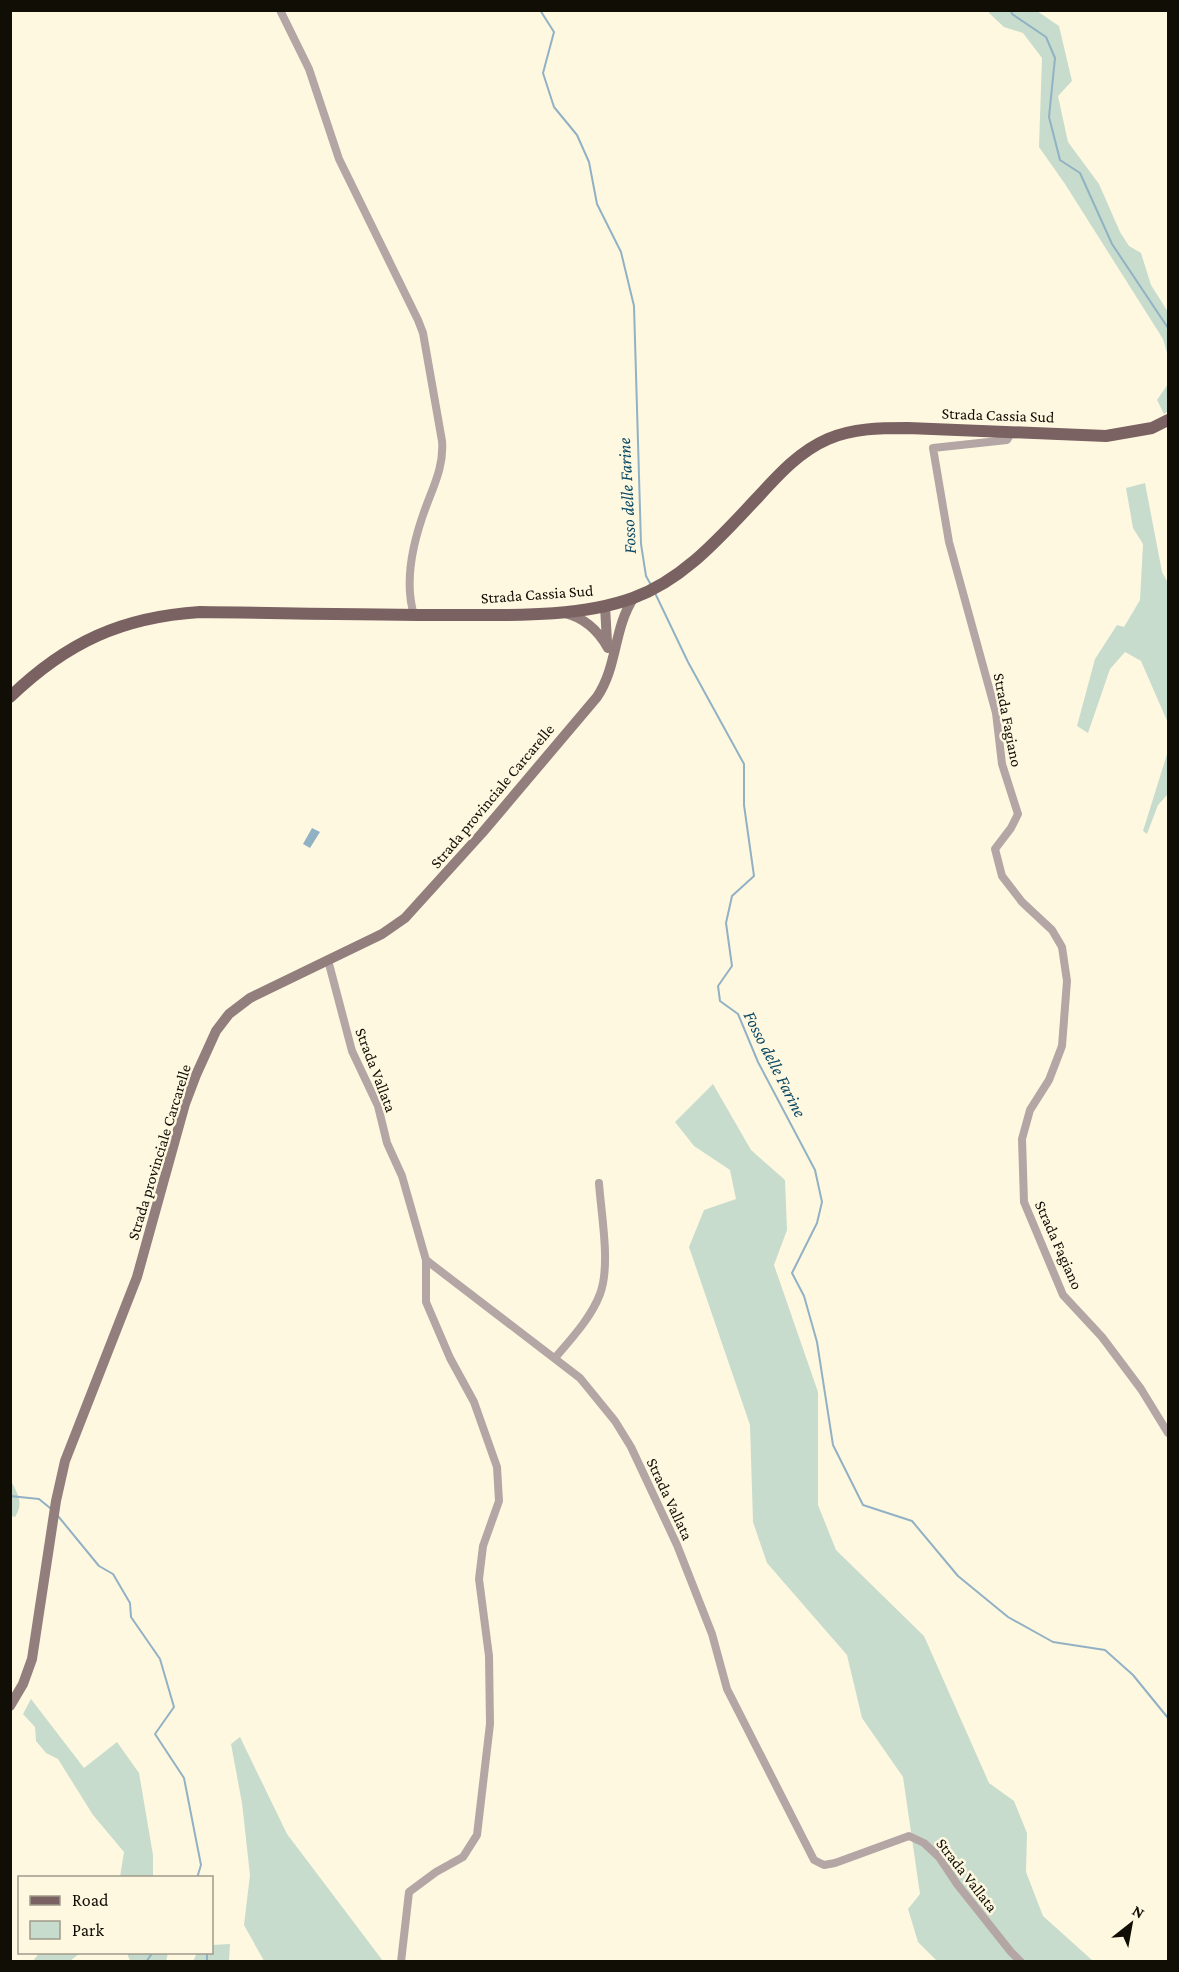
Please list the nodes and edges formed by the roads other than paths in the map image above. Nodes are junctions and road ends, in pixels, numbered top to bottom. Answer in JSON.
{"nodes":[{"id":1,"x":280,"y":10,"type":"edge"},
{"id":2,"x":1168,"y":420,"type":"edge"},
{"id":3,"x":1012,"y":432,"type":"junction"},
{"id":4,"x":634,"y":597,"type":"junction"},
{"id":5,"x":604,"y":606,"type":"junction"},
{"id":6,"x":559,"y":612,"type":"junction"},
{"id":7,"x":414,"y":615,"type":"junction"},
{"id":8,"x":617,"y":638,"type":"junction"},
{"id":9,"x":608,"y":648,"type":"junction"},
{"id":10,"x":612,"y":663,"type":"junction"},
{"id":11,"x":10,"y":697,"type":"edge"},
{"id":12,"x":328,"y":960,"type":"junction"},
{"id":13,"x":599,"y":1183,"type":"dead end"},
{"id":14,"x":426,"y":1260,"type":"junction"},
{"id":15,"x":555,"y":1358,"type":"junction"},
{"id":16,"x":1168,"y":1433,"type":"edge"},
{"id":17,"x":10,"y":1706,"type":"edge"},
{"id":18,"x":401,"y":1962,"type":"edge"},
{"id":19,"x":1021,"y":1962,"type":"edge"}],
"edges":[{"from":1,"to":7,"type":"street"},
{"from":2,"to":3,"type":"main road","name":"Strada Cassia Sud"},
{"from":3,"to":4,"type":"main road","name":"Strada Cassia Sud"},
{"from":3,"to":16,"type":"street","name":"Strada Fagiano"},
{"from":4,"to":5,"type":"main road","name":"Strada Cassia Sud"},
{"from":4,"to":8,"type":"main road","name":"Strada provinciale Carcarelle"},
{"from":5,"to":6,"type":"main road","name":"Strada Cassia Sud"},
{"from":5,"to":8,"type":"main road"},
{"from":5,"to":9,"type":"main road"},
{"from":6,"to":7,"type":"main road","name":"Strada Cassia Sud"},
{"from":6,"to":9,"type":"main road"},
{"from":7,"to":11,"type":"main road","name":"Strada Cassia Sud"},
{"from":8,"to":10,"type":"main road","name":"Strada provinciale Carcarelle"},
{"from":9,"to":10,"type":"main road"},
{"from":10,"to":12,"type":"main road","name":"Strada provinciale Carcarelle"},
{"from":12,"to":14,"type":"street","name":"Strada Vallata"},
{"from":12,"to":17,"type":"main road","name":"Strada provinciale Carcarelle"},
{"from":13,"to":15,"type":"street"},
{"from":14,"to":15,"type":"street","name":"Strada Vallata"},
{"from":14,"to":18,"type":"street"},
{"from":15,"to":19,"type":"street","name":"Strada Vallata"}]}
